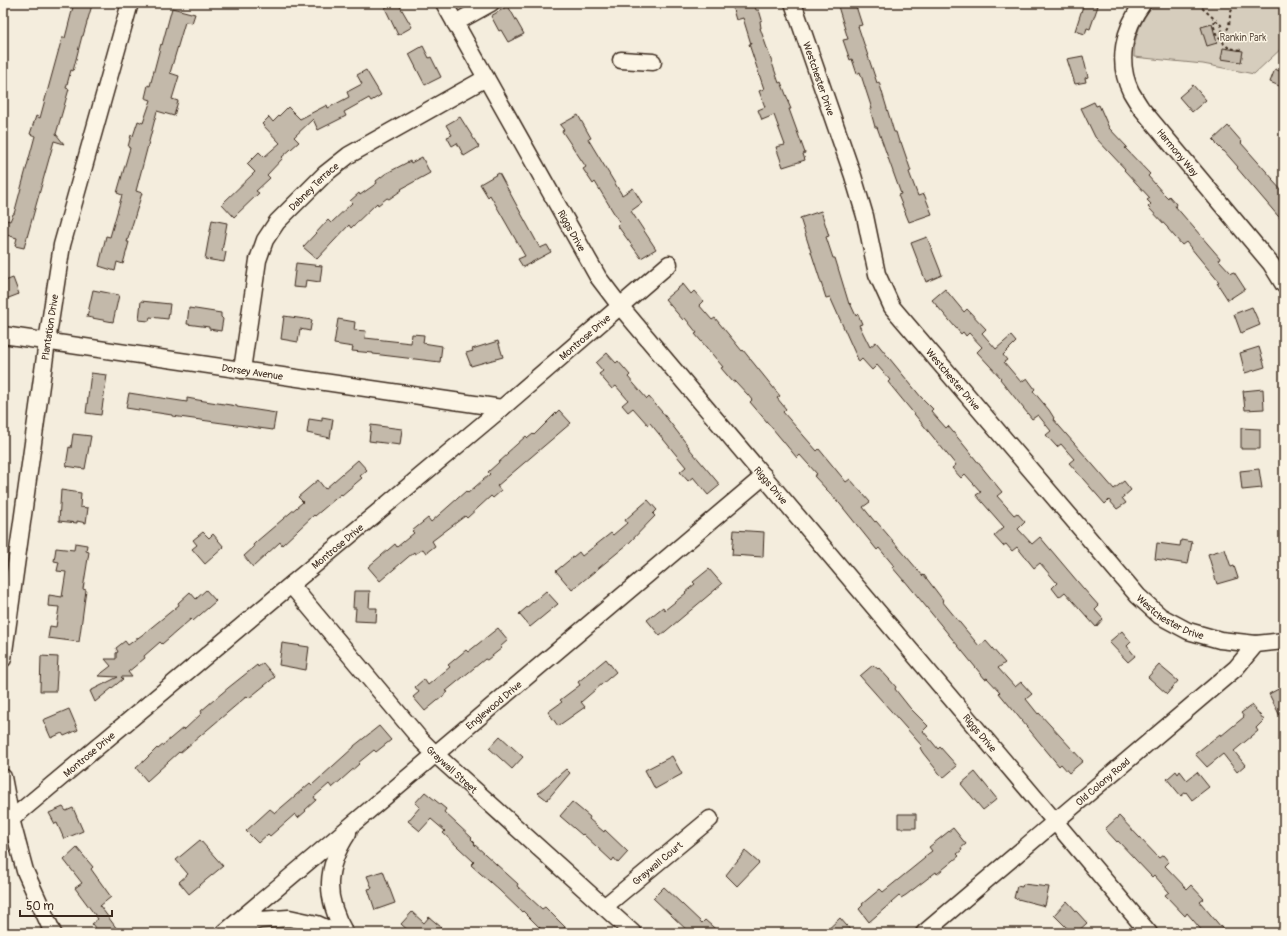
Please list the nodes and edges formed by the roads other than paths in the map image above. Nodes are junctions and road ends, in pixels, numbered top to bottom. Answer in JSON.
{"nodes":[{"id":1,"x":130,"y":3,"type":"edge"},
{"id":2,"x":444,"y":3,"type":"edge"},
{"id":3,"x":491,"y":3,"type":"edge"},
{"id":4,"x":793,"y":3,"type":"edge"},
{"id":5,"x":1143,"y":3,"type":"edge"},
{"id":6,"x":455,"y":23,"type":"junction"},
{"id":7,"x":620,"y":60,"type":"dead end"},
{"id":8,"x":653,"y":62,"type":"dead end"},
{"id":9,"x":486,"y":78,"type":"junction"},
{"id":10,"x":669,"y":264,"type":"dead end"},
{"id":11,"x":1284,"y":285,"type":"edge"},
{"id":12,"x":620,"y":306,"type":"junction"},
{"id":13,"x":3,"y":335,"type":"edge"},
{"id":14,"x":48,"y":342,"type":"junction"},
{"id":15,"x":242,"y":370,"type":"junction"},
{"id":16,"x":502,"y":408,"type":"junction"},
{"id":17,"x":764,"y":476,"type":"junction"},
{"id":18,"x":291,"y":585,"type":"junction"},
{"id":19,"x":5,"y":626,"type":"edge"},
{"id":20,"x":1284,"y":641,"type":"edge"},
{"id":21,"x":1256,"y":644,"type":"junction"},
{"id":22,"x":3,"y":659,"type":"edge"},
{"id":23,"x":435,"y":754,"type":"junction"},
{"id":24,"x":3,"y":777,"type":"edge"},
{"id":25,"x":386,"y":795,"type":"junction"},
{"id":26,"x":710,"y":819,"type":"dead end"},
{"id":27,"x":1055,"y":822,"type":"junction"},
{"id":28,"x":7,"y":823,"type":"edge"},
{"id":29,"x":604,"y":907,"type":"junction"},
{"id":30,"x":225,"y":932,"type":"edge"},
{"id":31,"x":53,"y":933,"type":"edge"},
{"id":32,"x":337,"y":933,"type":"edge"},
{"id":33,"x":345,"y":933,"type":"edge"},
{"id":34,"x":633,"y":933,"type":"edge"},
{"id":35,"x":924,"y":933,"type":"edge"},
{"id":36,"x":1149,"y":933,"type":"edge"}],
"edges":[{"from":1,"to":14,"type":"street","name":"Plantation Drive"},
{"from":2,"to":6,"type":"street","name":"Riggs Drive"},
{"from":3,"to":6,"type":"street"},
{"from":4,"to":21,"type":"street","name":"Westchester Drive"},
{"from":5,"to":11,"type":"street","name":"Harmony Way"},
{"from":6,"to":9,"type":"street","name":"Riggs Drive"},
{"from":7,"to":8,"type":"street"},
{"from":9,"to":12,"type":"street","name":"Riggs Drive"},
{"from":9,"to":15,"type":"street","name":"Dabney Terrace"},
{"from":10,"to":12,"type":"street","name":"Montrose Drive"},
{"from":12,"to":16,"type":"street","name":"Montrose Drive"},
{"from":12,"to":17,"type":"street","name":"Riggs Drive"},
{"from":13,"to":14,"type":"street","name":"Dorsey Avenue"},
{"from":14,"to":15,"type":"street","name":"Dorsey Avenue"},
{"from":14,"to":19,"type":"street","name":"Plantation Drive"},
{"from":15,"to":16,"type":"street","name":"Dorsey Avenue"},
{"from":16,"to":18,"type":"street","name":"Montrose Drive"},
{"from":17,"to":23,"type":"street","name":"Englewood Drive"},
{"from":17,"to":27,"type":"street","name":"Riggs Drive"},
{"from":18,"to":23,"type":"street","name":"Graywall Street"},
{"from":18,"to":28,"type":"street","name":"Montrose Drive"},
{"from":19,"to":22,"type":"street","name":"Plantation Drive"},
{"from":20,"to":21,"type":"street"},
{"from":21,"to":27,"type":"street","name":"Old Colony Road"},
{"from":23,"to":25,"type":"street","name":"Englewood Drive"},
{"from":23,"to":29,"type":"street","name":"Graywall Street"},
{"from":24,"to":28,"type":"street"},
{"from":25,"to":30,"type":"street","name":"Englewood Drive"},
{"from":25,"to":33,"type":"street"},
{"from":26,"to":29,"type":"street","name":"Graywall Court"},
{"from":27,"to":35,"type":"street","name":"Old Colony Road"},
{"from":27,"to":36,"type":"street","name":"Riggs Drive"},
{"from":28,"to":31,"type":"street"},
{"from":29,"to":34,"type":"street","name":"Graywall Street"},
{"from":30,"to":32,"type":"street"}]}
